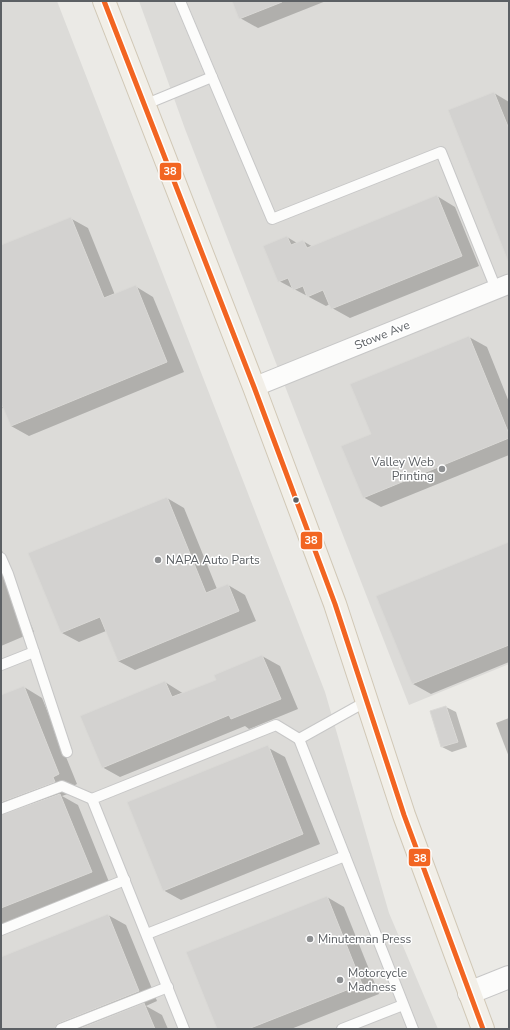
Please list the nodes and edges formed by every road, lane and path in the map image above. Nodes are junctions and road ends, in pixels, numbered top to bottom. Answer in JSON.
{"nodes":[{"id":1,"x":104,"y":1,"type":"edge"},
{"id":2,"x":180,"y":1,"type":"edge"},
{"id":3,"x":212,"y":77,"type":"junction"},
{"id":4,"x":144,"y":106,"type":"junction"},
{"id":5,"x":502,"y":286,"type":"edge"},
{"id":6,"x":254,"y":387,"type":"junction"},
{"id":7,"x":1,"y":558,"type":"edge"},
{"id":8,"x":34,"y":652,"type":"junction"},
{"id":9,"x":1,"y":665,"type":"edge"},
{"id":10,"x":367,"y":701,"type":"junction"},
{"id":11,"x":299,"y":739,"type":"junction"},
{"id":12,"x":67,"y":752,"type":"dead end"},
{"id":13,"x":92,"y":798,"type":"junction"},
{"id":14,"x":1,"y":809,"type":"edge"},
{"id":15,"x":345,"y":856,"type":"junction"},
{"id":16,"x":125,"y":880,"type":"junction"},
{"id":17,"x":1,"y":930,"type":"edge"},
{"id":18,"x":147,"y":934,"type":"junction"},
{"id":19,"x":509,"y":977,"type":"edge"},
{"id":20,"x":168,"y":987,"type":"junction"},
{"id":21,"x":469,"y":993,"type":"junction"},
{"id":22,"x":403,"y":1005,"type":"junction"},
{"id":23,"x":61,"y":1029,"type":"edge"},
{"id":24,"x":184,"y":1029,"type":"edge"},
{"id":25,"x":342,"y":1029,"type":"edge"},
{"id":26,"x":413,"y":1029,"type":"edge"},
{"id":27,"x":483,"y":1029,"type":"edge"}],
"edges":[{"from":1,"to":4,"type":"main road"},
{"from":2,"to":3,"type":"lane"},
{"from":3,"to":4,"type":"lane"},
{"from":3,"to":5,"type":"lane"},
{"from":4,"to":6,"type":"main road"},
{"from":5,"to":6,"type":"street","name":"Stowe Ave"},
{"from":6,"to":10,"type":"main road"},
{"from":7,"to":8,"type":"lane"},
{"from":8,"to":9,"type":"lane"},
{"from":8,"to":12,"type":"lane"},
{"from":10,"to":11,"type":"lane"},
{"from":10,"to":21,"type":"main road"},
{"from":11,"to":13,"type":"lane"},
{"from":11,"to":15,"type":"lane"},
{"from":13,"to":14,"type":"lane"},
{"from":13,"to":16,"type":"lane"},
{"from":15,"to":18,"type":"lane"},
{"from":15,"to":22,"type":"lane"},
{"from":16,"to":17,"type":"lane"},
{"from":16,"to":18,"type":"lane"},
{"from":18,"to":20,"type":"lane"},
{"from":19,"to":21,"type":"main road"},
{"from":20,"to":23,"type":"lane"},
{"from":20,"to":24,"type":"lane"},
{"from":21,"to":27,"type":"main road"},
{"from":22,"to":25,"type":"lane"},
{"from":22,"to":26,"type":"lane"}]}
